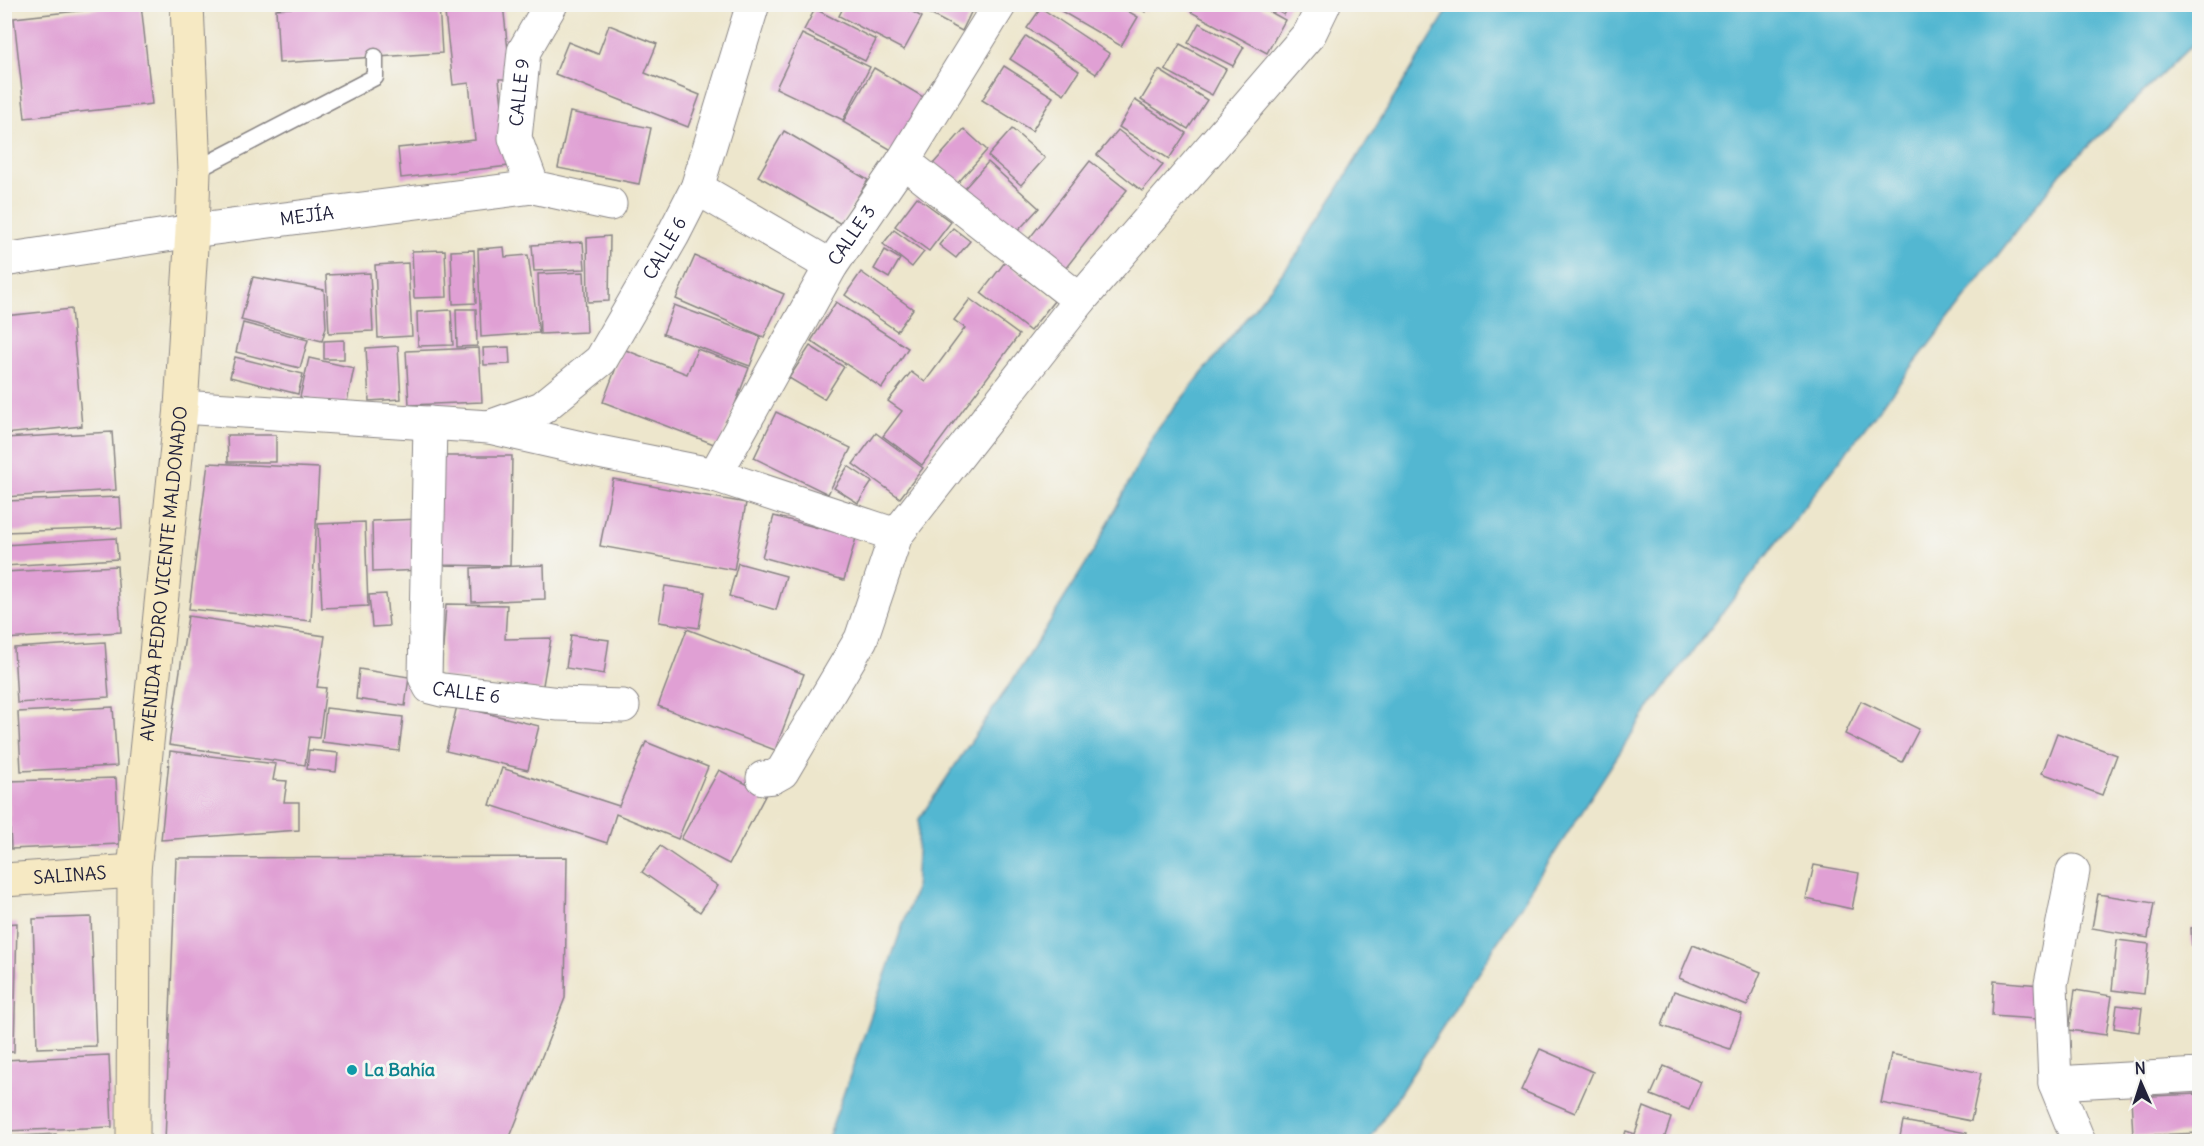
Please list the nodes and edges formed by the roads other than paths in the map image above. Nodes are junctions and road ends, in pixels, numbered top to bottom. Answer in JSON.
{"nodes":[{"id":1,"x":187,"y":4,"type":"edge"},
{"id":2,"x":551,"y":4,"type":"edge"},
{"id":3,"x":753,"y":4,"type":"edge"},
{"id":4,"x":1000,"y":4,"type":"edge"},
{"id":5,"x":1324,"y":4,"type":"edge"},
{"id":6,"x":375,"y":57,"type":"dead end"},
{"id":7,"x":903,"y":161,"type":"junction"},
{"id":8,"x":194,"y":171,"type":"junction"},
{"id":9,"x":533,"y":187,"type":"junction"},
{"id":10,"x":697,"y":188,"type":"junction"},
{"id":11,"x":610,"y":204,"type":"dead end"},
{"id":12,"x":192,"y":231,"type":"junction"},
{"id":13,"x":4,"y":260,"type":"edge"},
{"id":14,"x":831,"y":266,"type":"junction"},
{"id":15,"x":1080,"y":300,"type":"junction"},
{"id":16,"x":181,"y":407,"type":"junction"},
{"id":17,"x":430,"y":423,"type":"junction"},
{"id":18,"x":489,"y":427,"type":"junction"},
{"id":19,"x":715,"y":475,"type":"junction"},
{"id":20,"x":896,"y":535,"type":"junction"},
{"id":21,"x":623,"y":706,"type":"dead end"},
{"id":22,"x":763,"y":778,"type":"dead end"},
{"id":23,"x":135,"y":871,"type":"junction"},
{"id":24,"x":2073,"y":871,"type":"dead end"},
{"id":25,"x":4,"y":880,"type":"edge"},
{"id":26,"x":2199,"y":1075,"type":"edge"},
{"id":27,"x":2055,"y":1083,"type":"junction"},
{"id":28,"x":133,"y":1142,"type":"edge"},
{"id":29,"x":2079,"y":1142,"type":"edge"}],
"edges":[{"from":1,"to":8,"type":"main road","name":"AVENIDA PEDRO VICENTE MALDONADO"},
{"from":2,"to":9,"type":"street","name":"CALLE 9"},
{"from":3,"to":10,"type":"street","name":"CALLE 6"},
{"from":4,"to":7,"type":"street","name":"CALLE 3"},
{"from":5,"to":15,"type":"street"},
{"from":6,"to":8,"type":"lane"},
{"from":7,"to":14,"type":"street","name":"CALLE 3"},
{"from":7,"to":15,"type":"street"},
{"from":8,"to":12,"type":"main road","name":"AVENIDA PEDRO VICENTE MALDONADO"},
{"from":9,"to":11,"type":"street","name":"MEJÍA"},
{"from":9,"to":12,"type":"street","name":"MEJÍA"},
{"from":10,"to":14,"type":"street"},
{"from":10,"to":18,"type":"street","name":"CALLE 6"},
{"from":12,"to":13,"type":"street","name":"MEJÍA"},
{"from":12,"to":16,"type":"main road","name":"AVENIDA PEDRO VICENTE MALDONADO"},
{"from":14,"to":19,"type":"street","name":"CALLE 3"},
{"from":15,"to":20,"type":"street"},
{"from":16,"to":17,"type":"street"},
{"from":16,"to":23,"type":"main road","name":"AVENIDA PEDRO VICENTE MALDONADO"},
{"from":17,"to":18,"type":"street"},
{"from":17,"to":21,"type":"street","name":"CALLE 6"},
{"from":18,"to":19,"type":"street"},
{"from":19,"to":20,"type":"street"},
{"from":20,"to":22,"type":"street"},
{"from":23,"to":25,"type":"main road","name":"SALINAS"},
{"from":23,"to":28,"type":"main road","name":"AVENIDA PEDRO VICENTE MALDONADO"},
{"from":24,"to":27,"type":"street"},
{"from":26,"to":27,"type":"street"},
{"from":27,"to":29,"type":"street"}]}
